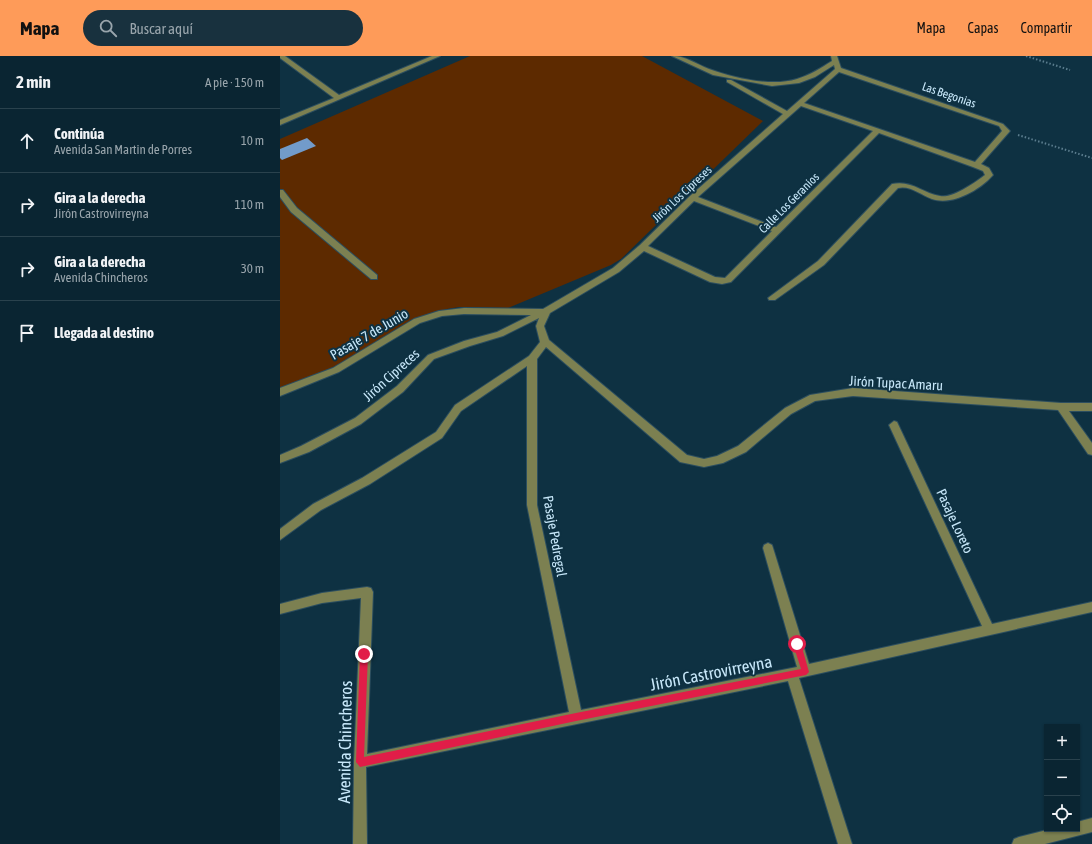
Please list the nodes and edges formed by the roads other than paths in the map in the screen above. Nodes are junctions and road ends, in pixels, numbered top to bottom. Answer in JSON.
{"nodes":[{"id":1,"x":281,"y":56,"type":"edge"},
{"id":2,"x":416,"y":56,"type":"edge"},
{"id":3,"x":437,"y":56,"type":"edge"},
{"id":4,"x":675,"y":56,"type":"edge"},
{"id":5,"x":425,"y":62,"type":"junction"},
{"id":6,"x":836,"y":62,"type":"edge"},
{"id":7,"x":709,"y":71,"type":"junction"},
{"id":8,"x":339,"y":98,"type":"junction"},
{"id":9,"x":799,"y":103,"type":"junction"},
{"id":10,"x":786,"y":113,"type":"junction"},
{"id":11,"x":280,"y":123,"type":"edge"},
{"id":12,"x":877,"y":131,"type":"junction"},
{"id":13,"x":976,"y":165,"type":"junction"},
{"id":14,"x":280,"y":192,"type":"edge"},
{"id":15,"x":693,"y":198,"type":"junction"},
{"id":16,"x":778,"y":231,"type":"junction"},
{"id":17,"x":643,"y":247,"type":"junction"},
{"id":18,"x":374,"y":277,"type":"dead end"},
{"id":19,"x":772,"y":298,"type":"dead end"},
{"id":20,"x":546,"y":311,"type":"junction"},
{"id":21,"x":545,"y":342,"type":"junction"},
{"id":22,"x":532,"y":358,"type":"junction"},
{"id":23,"x":280,"y":392,"type":"edge"},
{"id":24,"x":1061,"y":407,"type":"junction"},
{"id":25,"x":1092,"y":407,"type":"edge"},
{"id":26,"x":894,"y":425,"type":"dead end"},
{"id":27,"x":1092,"y":451,"type":"edge"},
{"id":28,"x":280,"y":459,"type":"edge"},
{"id":29,"x":280,"y":535,"type":"edge"},
{"id":30,"x":768,"y":548,"type":"dead end"},
{"id":31,"x":1092,"y":607,"type":"edge"},
{"id":32,"x":280,"y":609,"type":"edge"},
{"id":33,"x":989,"y":629,"type":"junction"},
{"id":34,"x":806,"y":672,"type":"junction"},
{"id":35,"x":792,"y":674,"type":"junction"},
{"id":36,"x":576,"y":717,"type":"junction"},
{"id":37,"x":360,"y":762,"type":"junction"},
{"id":38,"x":1092,"y":825,"type":"edge"},
{"id":39,"x":360,"y":844,"type":"edge"},
{"id":40,"x":845,"y":844,"type":"edge"},
{"id":41,"x":1019,"y":844,"type":"edge"}],
"edges":[{"from":1,"to":8,"type":"street"},
{"from":2,"to":5,"type":"street"},
{"from":3,"to":5,"type":"street"},
{"from":4,"to":7,"type":"street"},
{"from":5,"to":8,"type":"street"},
{"from":6,"to":7,"type":"street"},
{"from":6,"to":9,"type":"street","name":"Jirón Los Cipreses"},
{"from":6,"to":13,"type":"street","name":"Las Begonias"},
{"from":7,"to":10,"type":"street"},
{"from":8,"to":11,"type":"street"},
{"from":9,"to":10,"type":"street","name":"Jirón Los Cipreses"},
{"from":9,"to":12,"type":"street"},
{"from":10,"to":15,"type":"street","name":"Jirón Los Cipreses"},
{"from":12,"to":13,"type":"street"},
{"from":12,"to":16,"type":"street","name":"Calle Los Geranios"},
{"from":13,"to":19,"type":"street"},
{"from":14,"to":18,"type":"street"},
{"from":15,"to":16,"type":"street"},
{"from":15,"to":17,"type":"street","name":"Jirón Los Cipreses"},
{"from":16,"to":17,"type":"street","name":"Calle Los Geranios"},
{"from":17,"to":20,"type":"street","name":"Jirón Los Cipreses"},
{"from":20,"to":21,"type":"street"},
{"from":20,"to":23,"type":"street","name":"Pasaje 7 de Junio"},
{"from":20,"to":28,"type":"street","name":"Jirón Cipreces"},
{"from":21,"to":22,"type":"street"},
{"from":21,"to":24,"type":"street","name":"Jirón Tupac Amaru"},
{"from":22,"to":29,"type":"street"},
{"from":22,"to":36,"type":"street","name":"Pasaje Pedregal"},
{"from":24,"to":25,"type":"street","name":"Jirón Tupac Amaru"},
{"from":24,"to":27,"type":"street"},
{"from":26,"to":33,"type":"street","name":"Pasaje Loreto"},
{"from":30,"to":34,"type":"street"},
{"from":31,"to":33,"type":"street","name":"Jirón Castrovirreyna"},
{"from":32,"to":37,"type":"street","name":"Avenida Chincheros"},
{"from":33,"to":34,"type":"street","name":"Jirón Castrovirreyna"},
{"from":34,"to":35,"type":"street","name":"Jirón Castrovirreyna"},
{"from":35,"to":36,"type":"street","name":"Jirón Castrovirreyna"},
{"from":35,"to":40,"type":"street"},
{"from":36,"to":37,"type":"street","name":"Jirón Castrovirreyna"},
{"from":37,"to":39,"type":"street","name":"Avenida Chincheros"},
{"from":38,"to":41,"type":"street"}]}
